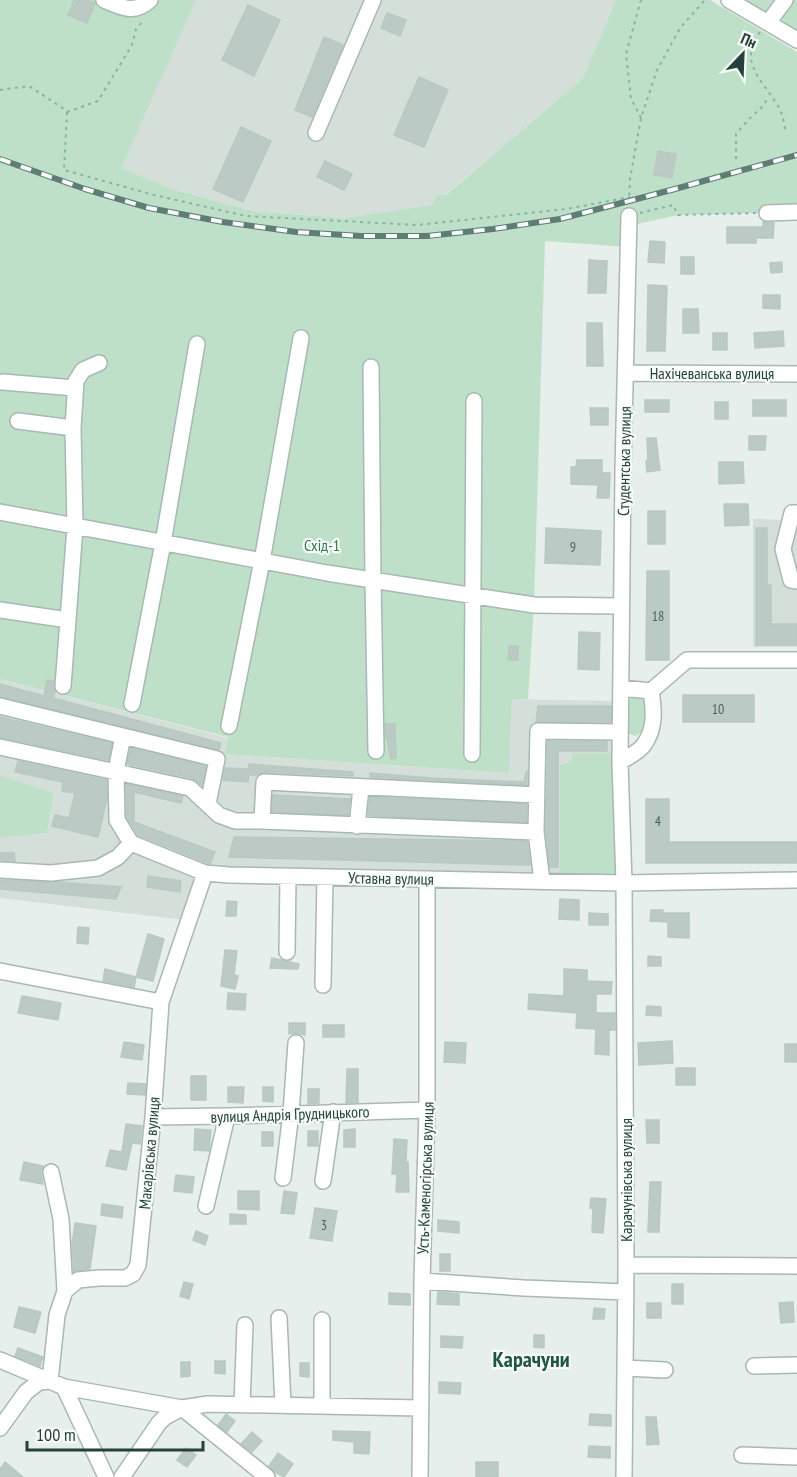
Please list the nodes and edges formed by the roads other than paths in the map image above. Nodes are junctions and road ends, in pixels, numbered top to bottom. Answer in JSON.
{"nodes":[{"id":1,"x":104,"y":0,"type":"edge"},
{"id":2,"x":373,"y":0,"type":"edge"},
{"id":3,"x":729,"y":0,"type":"edge"},
{"id":4,"x":785,"y":0,"type":"edge"},
{"id":5,"x":149,"y":7,"type":"edge"},
{"id":6,"x":768,"y":23,"type":"junction"},
{"id":7,"x":797,"y":40,"type":"edge"},
{"id":8,"x":316,"y":133,"type":"dead end"},
{"id":9,"x":797,"y":212,"type":"edge"},
{"id":10,"x":767,"y":213,"type":"road end"},
{"id":11,"x":629,"y":216,"type":"road end"},
{"id":12,"x":301,"y":338,"type":"dead end"},
{"id":13,"x":197,"y":344,"type":"dead end"},
{"id":14,"x":99,"y":363,"type":"dead end"},
{"id":15,"x":371,"y":367,"type":"dead end"},
{"id":16,"x":626,"y":373,"type":"junction"},
{"id":17,"x":797,"y":374,"type":"edge"},
{"id":18,"x":3,"y":382,"type":"dead end"},
{"id":19,"x":75,"y":388,"type":"junction"},
{"id":20,"x":474,"y":401,"type":"dead end"},
{"id":21,"x":18,"y":421,"type":"dead end"},
{"id":22,"x":73,"y":428,"type":"junction"},
{"id":23,"x":0,"y":513,"type":"edge"},
{"id":24,"x":797,"y":513,"type":"edge"},
{"id":25,"x":75,"y":527,"type":"junction"},
{"id":26,"x":163,"y":543,"type":"junction"},
{"id":27,"x":262,"y":561,"type":"junction"},
{"id":28,"x":373,"y":580,"type":"junction"},
{"id":29,"x":797,"y":580,"type":"edge"},
{"id":30,"x":473,"y":596,"type":"junction"},
{"id":31,"x":621,"y":606,"type":"junction"},
{"id":32,"x":0,"y":610,"type":"edge"},
{"id":33,"x":68,"y":620,"type":"junction"},
{"id":34,"x":797,"y":660,"type":"edge"},
{"id":35,"x":63,"y":686,"type":"dead end"},
{"id":36,"x":621,"y":688,"type":"junction"},
{"id":37,"x":651,"y":691,"type":"junction"},
{"id":38,"x":132,"y":704,"type":"dead end"},
{"id":39,"x":0,"y":706,"type":"edge"},
{"id":40,"x":229,"y":726,"type":"dead end"},
{"id":41,"x":620,"y":732,"type":"junction"},
{"id":42,"x":123,"y":736,"type":"junction"},
{"id":43,"x":0,"y":747,"type":"edge"},
{"id":44,"x":376,"y":751,"type":"dead end"},
{"id":45,"x":472,"y":754,"type":"dead end"},
{"id":46,"x":620,"y":762,"type":"junction"},
{"id":47,"x":116,"y":771,"type":"junction"},
{"id":48,"x":361,"y":788,"type":"junction"},
{"id":49,"x":537,"y":795,"type":"junction"},
{"id":50,"x":208,"y":804,"type":"junction"},
{"id":51,"x":262,"y":821,"type":"junction"},
{"id":52,"x":357,"y":826,"type":"junction"},
{"id":53,"x":536,"y":832,"type":"junction"},
{"id":54,"x":131,"y":843,"type":"junction"},
{"id":55,"x":0,"y":870,"type":"edge"},
{"id":56,"x":205,"y":873,"type":"junction"},
{"id":57,"x":288,"y":876,"type":"junction"},
{"id":58,"x":325,"y":877,"type":"junction"},
{"id":59,"x":427,"y":879,"type":"junction"},
{"id":60,"x":797,"y":879,"type":"edge"},
{"id":61,"x":542,"y":881,"type":"junction"},
{"id":62,"x":624,"y":882,"type":"junction"},
{"id":63,"x":287,"y":952,"type":"dead end"},
{"id":64,"x":0,"y":971,"type":"edge"},
{"id":65,"x":323,"y":984,"type":"dead end"},
{"id":66,"x":161,"y":1002,"type":"junction"},
{"id":67,"x":296,"y":1043,"type":"dead end"},
{"id":68,"x":427,"y":1110,"type":"junction"},
{"id":69,"x":333,"y":1112,"type":"junction"},
{"id":70,"x":291,"y":1113,"type":"junction"},
{"id":71,"x":227,"y":1116,"type":"junction"},
{"id":72,"x":153,"y":1117,"type":"junction"},
{"id":73,"x":51,"y":1172,"type":"dead end"},
{"id":74,"x":283,"y":1179,"type":"dead end"},
{"id":75,"x":323,"y":1181,"type":"dead end"},
{"id":76,"x":206,"y":1206,"type":"dead end"},
{"id":77,"x":626,"y":1264,"type":"junction"},
{"id":78,"x":797,"y":1266,"type":"edge"},
{"id":79,"x":422,"y":1281,"type":"junction"},
{"id":80,"x":64,"y":1291,"type":"junction"},
{"id":81,"x":626,"y":1292,"type":"junction"},
{"id":82,"x":279,"y":1318,"type":"dead end"},
{"id":83,"x":322,"y":1320,"type":"dead end"},
{"id":84,"x":245,"y":1325,"type":"dead end"},
{"id":85,"x":0,"y":1360,"type":"edge"},
{"id":86,"x":797,"y":1365,"type":"edge"},
{"id":87,"x":754,"y":1366,"type":"dead end"},
{"id":88,"x":625,"y":1368,"type":"junction"},
{"id":89,"x":665,"y":1370,"type":"dead end"},
{"id":90,"x":57,"y":1384,"type":"junction"},
{"id":91,"x":242,"y":1404,"type":"junction"},
{"id":92,"x":283,"y":1405,"type":"junction"},
{"id":93,"x":322,"y":1406,"type":"junction"},
{"id":94,"x":182,"y":1408,"type":"junction"},
{"id":95,"x":420,"y":1408,"type":"junction"},
{"id":96,"x":0,"y":1428,"type":"edge"},
{"id":97,"x":742,"y":1455,"type":"dead end"},
{"id":98,"x":797,"y":1457,"type":"edge"},
{"id":99,"x":106,"y":1477,"type":"edge"},
{"id":100,"x":122,"y":1477,"type":"edge"},
{"id":101,"x":267,"y":1477,"type":"edge"},
{"id":102,"x":420,"y":1477,"type":"edge"},
{"id":103,"x":624,"y":1477,"type":"edge"}],
"edges":[{"from":1,"to":5,"type":"street"},
{"from":2,"to":8,"type":"street"},
{"from":3,"to":6,"type":"street"},
{"from":4,"to":6,"type":"street"},
{"from":6,"to":7,"type":"street"},
{"from":9,"to":10,"type":"street"},
{"from":11,"to":16,"type":"street","name":"Студентська вулиця"},
{"from":12,"to":27,"type":"street"},
{"from":13,"to":26,"type":"street"},
{"from":14,"to":19,"type":"street"},
{"from":15,"to":28,"type":"street"},
{"from":16,"to":17,"type":"street","name":"Нахічеванська вулиця"},
{"from":16,"to":31,"type":"street","name":"Студентська вулиця"},
{"from":18,"to":19,"type":"street"},
{"from":19,"to":22,"type":"street"},
{"from":20,"to":30,"type":"street"},
{"from":21,"to":22,"type":"street"},
{"from":22,"to":25,"type":"street"},
{"from":23,"to":25,"type":"street"},
{"from":24,"to":29,"type":"street"},
{"from":25,"to":26,"type":"street"},
{"from":25,"to":33,"type":"street"},
{"from":26,"to":27,"type":"street"},
{"from":26,"to":38,"type":"street"},
{"from":27,"to":28,"type":"street"},
{"from":27,"to":40,"type":"street"},
{"from":28,"to":30,"type":"street"},
{"from":28,"to":44,"type":"street"},
{"from":30,"to":31,"type":"street"},
{"from":30,"to":45,"type":"street"},
{"from":31,"to":36,"type":"street","name":"Студентська вулиця"},
{"from":32,"to":33,"type":"street"},
{"from":33,"to":35,"type":"street"},
{"from":34,"to":37,"type":"street"},
{"from":36,"to":37,"type":"street"},
{"from":36,"to":41,"type":"street","name":"Студентська вулиця"},
{"from":37,"to":46,"type":"street"},
{"from":39,"to":42,"type":"street"},
{"from":41,"to":46,"type":"street","name":"Студентська вулиця"},
{"from":41,"to":49,"type":"street"},
{"from":42,"to":47,"type":"street"},
{"from":42,"to":50,"type":"street"},
{"from":43,"to":47,"type":"street"},
{"from":46,"to":62,"type":"street","name":"Студентська вулиця"},
{"from":47,"to":50,"type":"street"},
{"from":47,"to":54,"type":"street"},
{"from":48,"to":49,"type":"street"},
{"from":48,"to":51,"type":"street"},
{"from":48,"to":52,"type":"street"},
{"from":49,"to":53,"type":"street"},
{"from":50,"to":51,"type":"street"},
{"from":51,"to":52,"type":"street"},
{"from":52,"to":53,"type":"street"},
{"from":53,"to":61,"type":"street"},
{"from":54,"to":55,"type":"street"},
{"from":54,"to":56,"type":"street","name":"Уставна вулиця"},
{"from":56,"to":57,"type":"street","name":"Уставна вулиця"},
{"from":56,"to":66,"type":"street","name":"Макарівська вулиця"},
{"from":57,"to":58,"type":"street","name":"Уставна вулиця"},
{"from":57,"to":63,"type":"street"},
{"from":58,"to":59,"type":"street","name":"Уставна вулиця"},
{"from":58,"to":65,"type":"street"},
{"from":59,"to":61,"type":"street","name":"Уставна вулиця"},
{"from":59,"to":68,"type":"street","name":"Усть-Каменогірська вулиця"},
{"from":60,"to":62,"type":"street","name":"Уставна вулиця"},
{"from":61,"to":62,"type":"street","name":"Уставна вулиця"},
{"from":62,"to":77,"type":"street","name":"Карачунівська вулиця"},
{"from":64,"to":66,"type":"street"},
{"from":66,"to":72,"type":"street","name":"Макарівська вулиця"},
{"from":67,"to":70,"type":"street"},
{"from":68,"to":69,"type":"street","name":"вулиця Андрія Грудницького"},
{"from":68,"to":79,"type":"street","name":"Усть-Каменогірська вулиця"},
{"from":69,"to":70,"type":"street","name":"вулиця Андрія Грудницького"},
{"from":69,"to":75,"type":"street"},
{"from":70,"to":71,"type":"street","name":"вулиця Андрія Грудницького"},
{"from":70,"to":74,"type":"street"},
{"from":71,"to":72,"type":"street","name":"вулиця Андрія Грудницького"},
{"from":71,"to":76,"type":"street"},
{"from":72,"to":80,"type":"street","name":"Макарівська вулиця"},
{"from":73,"to":80,"type":"street"},
{"from":77,"to":78,"type":"street"},
{"from":77,"to":81,"type":"street","name":"Карачунівська вулиця"},
{"from":79,"to":81,"type":"street"},
{"from":79,"to":95,"type":"street","name":"Усть-Каменогірська вулиця"},
{"from":80,"to":90,"type":"street"},
{"from":81,"to":88,"type":"street","name":"Карачунівська вулиця"},
{"from":82,"to":92,"type":"street"},
{"from":83,"to":93,"type":"street"},
{"from":84,"to":91,"type":"street"},
{"from":85,"to":90,"type":"street"},
{"from":86,"to":87,"type":"street"},
{"from":88,"to":89,"type":"street"},
{"from":88,"to":103,"type":"street","name":"Карачунівська вулиця"},
{"from":90,"to":94,"type":"street"},
{"from":90,"to":96,"type":"street"},
{"from":90,"to":99,"type":"street"},
{"from":91,"to":92,"type":"street"},
{"from":91,"to":94,"type":"street"},
{"from":92,"to":93,"type":"street"},
{"from":93,"to":95,"type":"street"},
{"from":94,"to":100,"type":"street"},
{"from":94,"to":101,"type":"street"},
{"from":95,"to":102,"type":"street","name":"Усть-Каменогірська вулиця"},
{"from":97,"to":98,"type":"street"}]}
